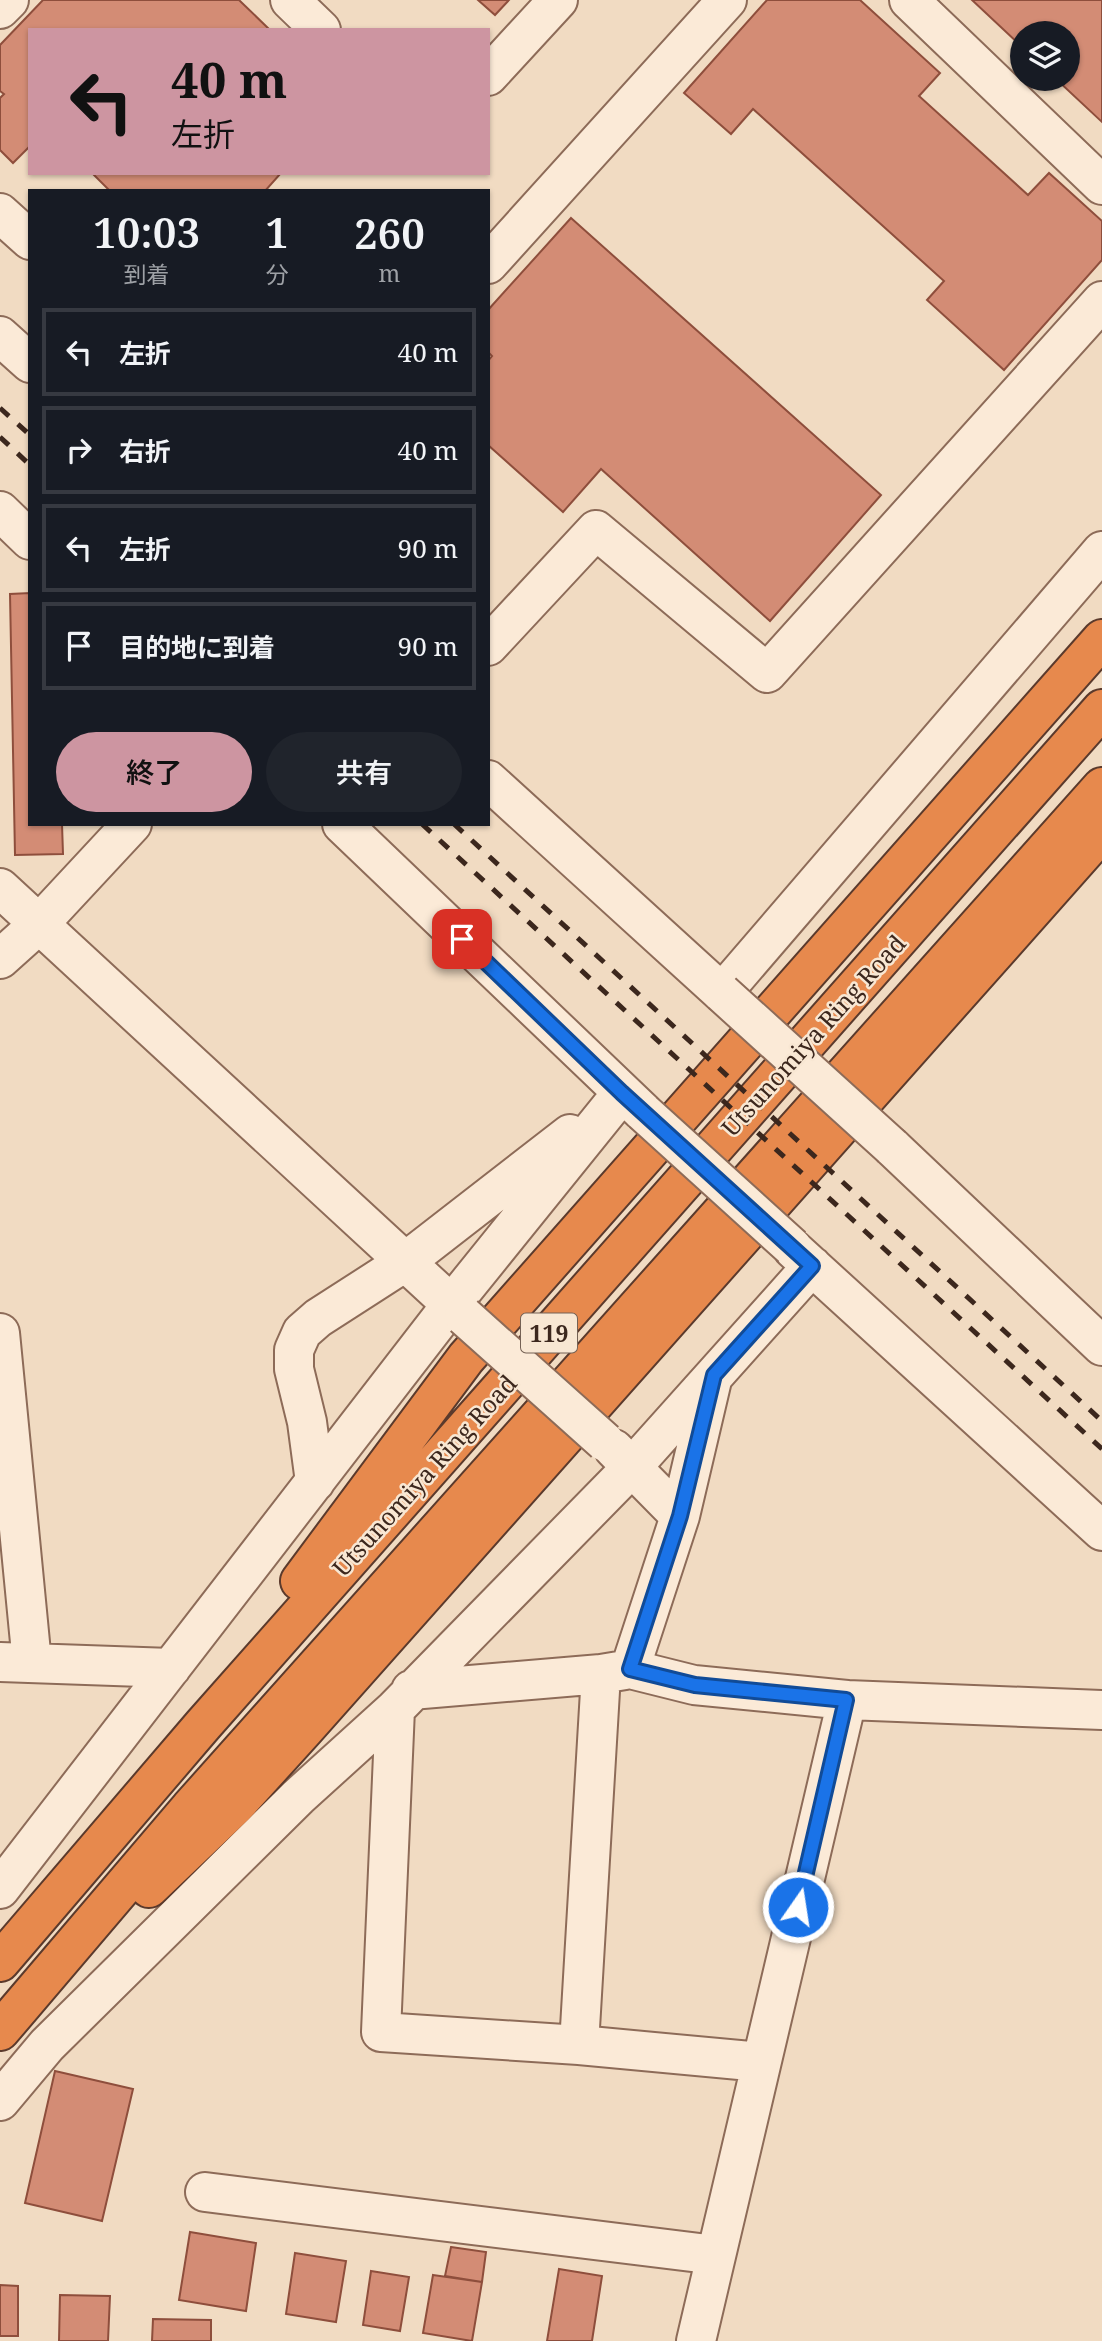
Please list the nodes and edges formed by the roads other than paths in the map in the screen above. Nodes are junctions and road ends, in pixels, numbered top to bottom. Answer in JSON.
{"nodes":[{"id":1,"x":9,"y":0,"type":"edge"},
{"id":2,"x":290,"y":0,"type":"edge"},
{"id":3,"x":558,"y":0,"type":"edge"},
{"id":4,"x":727,"y":0,"type":"edge"},
{"id":5,"x":909,"y":0,"type":"edge"},
{"id":6,"x":0,"y":9,"type":"edge"},
{"id":7,"x":319,"y":28,"type":"edge"},
{"id":8,"x":490,"y":74,"type":"edge"},
{"id":9,"x":1102,"y":184,"type":"edge"},
{"id":10,"x":0,"y":213,"type":"edge"},
{"id":11,"x":28,"y":238,"type":"edge"},
{"id":12,"x":490,"y":262,"type":"edge"},
{"id":13,"x":1102,"y":301,"type":"edge"},
{"id":14,"x":0,"y":336,"type":"edge"},
{"id":15,"x":28,"y":361,"type":"edge"},
{"id":16,"x":0,"y":511,"type":"edge"},
{"id":17,"x":28,"y":538,"type":"edge"},
{"id":18,"x":1102,"y":551,"type":"edge"},
{"id":19,"x":1102,"y":639,"type":"edge"},
{"id":20,"x":490,"y":644,"type":"edge"},
{"id":21,"x":1102,"y":709,"type":"edge"},
{"id":22,"x":490,"y":782,"type":"edge"},
{"id":23,"x":1102,"y":787,"type":"edge"},
{"id":24,"x":130,"y":826,"type":"edge"},
{"id":25,"x":344,"y":826,"type":"edge"},
{"id":26,"x":1102,"y":832,"type":"edge"},
{"id":27,"x":0,"y":888,"type":"edge"},
{"id":28,"x":39,"y":924,"type":"junction"},
{"id":29,"x":0,"y":959,"type":"edge"},
{"id":30,"x":722,"y":993,"type":"junction"},
{"id":31,"x":633,"y":1102,"type":"junction"},
{"id":32,"x":802,"y":1256,"type":"junction"},
{"id":33,"x":405,"y":1262,"type":"junction"},
{"id":34,"x":457,"y":1310,"type":"junction"},
{"id":35,"x":0,"y":1332,"type":"edge"},
{"id":36,"x":1102,"y":1346,"type":"edge"},
{"id":37,"x":714,"y":1375,"type":"junction"},
{"id":38,"x":619,"y":1454,"type":"junction"},
{"id":39,"x":315,"y":1482,"type":"junction"},
{"id":40,"x":680,"y":1516,"type":"junction"},
{"id":41,"x":1102,"y":1531,"type":"edge"},
{"id":42,"x":16,"y":1662,"type":"edge"},
{"id":43,"x":172,"y":1668,"type":"junction"},
{"id":44,"x":616,"y":1671,"type":"junction"},
{"id":45,"x":403,"y":1700,"type":"junction"},
{"id":46,"x":846,"y":1700,"type":"junction"},
{"id":47,"x":1102,"y":1710,"type":"edge"},
{"id":48,"x":203,"y":1725,"type":"junction"},
{"id":49,"x":0,"y":1889,"type":"edge"},
{"id":50,"x":0,"y":1962,"type":"edge"},
{"id":51,"x":32,"y":1991,"type":"junction"},
{"id":52,"x":0,"y":2031,"type":"edge"},
{"id":53,"x":579,"y":2045,"type":"junction"},
{"id":54,"x":761,"y":2062,"type":"junction"},
{"id":55,"x":0,"y":2101,"type":"edge"},
{"id":56,"x":205,"y":2192,"type":"dead end"},
{"id":57,"x":716,"y":2255,"type":"junction"},
{"id":58,"x":696,"y":2341,"type":"edge"}],
"edges":[{"from":1,"to":6,"type":"street"},
{"from":2,"to":7,"type":"street"},
{"from":3,"to":8,"type":"street"},
{"from":4,"to":12,"type":"street"},
{"from":5,"to":9,"type":"street"},
{"from":10,"to":11,"type":"street"},
{"from":13,"to":20,"type":"street"},
{"from":14,"to":15,"type":"street"},
{"from":16,"to":17,"type":"street"},
{"from":18,"to":30,"type":"street"},
{"from":19,"to":48,"type":"highway"},
{"from":21,"to":48,"type":"highway","name":"Utsunomiya Ring Road","number":"119"},
{"from":22,"to":30,"type":"street"},
{"from":23,"to":51,"type":"highway","name":"Utsunomiya Ring Road","number":"119"},
{"from":24,"to":28,"type":"street"},
{"from":25,"to":31,"type":"street"},
{"from":26,"to":51,"type":"highway"},
{"from":27,"to":28,"type":"street"},
{"from":28,"to":29,"type":"street"},
{"from":28,"to":33,"type":"street"},
{"from":30,"to":36,"type":"street","bridge":true},
{"from":31,"to":32,"type":"street","bridge":true},
{"from":31,"to":33,"type":"street"},
{"from":31,"to":34,"type":"street"},
{"from":32,"to":37,"type":"street"},
{"from":32,"to":41,"type":"street"},
{"from":33,"to":34,"type":"street"},
{"from":33,"to":39,"type":"street"},
{"from":34,"to":38,"type":"street","bridge":true},
{"from":34,"to":39,"type":"street"},
{"from":35,"to":42,"type":"street"},
{"from":37,"to":38,"type":"street"},
{"from":37,"to":40,"type":"street"},
{"from":38,"to":40,"type":"street"},
{"from":38,"to":45,"type":"street"},
{"from":39,"to":43,"type":"street"},
{"from":40,"to":44,"type":"street"},
{"from":42,"to":43,"type":"street"},
{"from":43,"to":49,"type":"street"},
{"from":44,"to":45,"type":"street"},
{"from":44,"to":46,"type":"street"},
{"from":44,"to":53,"type":"street"},
{"from":45,"to":53,"type":"street"},
{"from":45,"to":55,"type":"street"},
{"from":46,"to":47,"type":"street"},
{"from":46,"to":54,"type":"street"},
{"from":48,"to":50,"type":"highway","name":"Utsunomiya Ring Road","number":"119"},
{"from":51,"to":52,"type":"highway","name":"Utsunomiya Ring Road","number":"119"},
{"from":53,"to":54,"type":"street"},
{"from":54,"to":57,"type":"street"},
{"from":56,"to":57,"type":"street"},
{"from":57,"to":58,"type":"street"}]}
